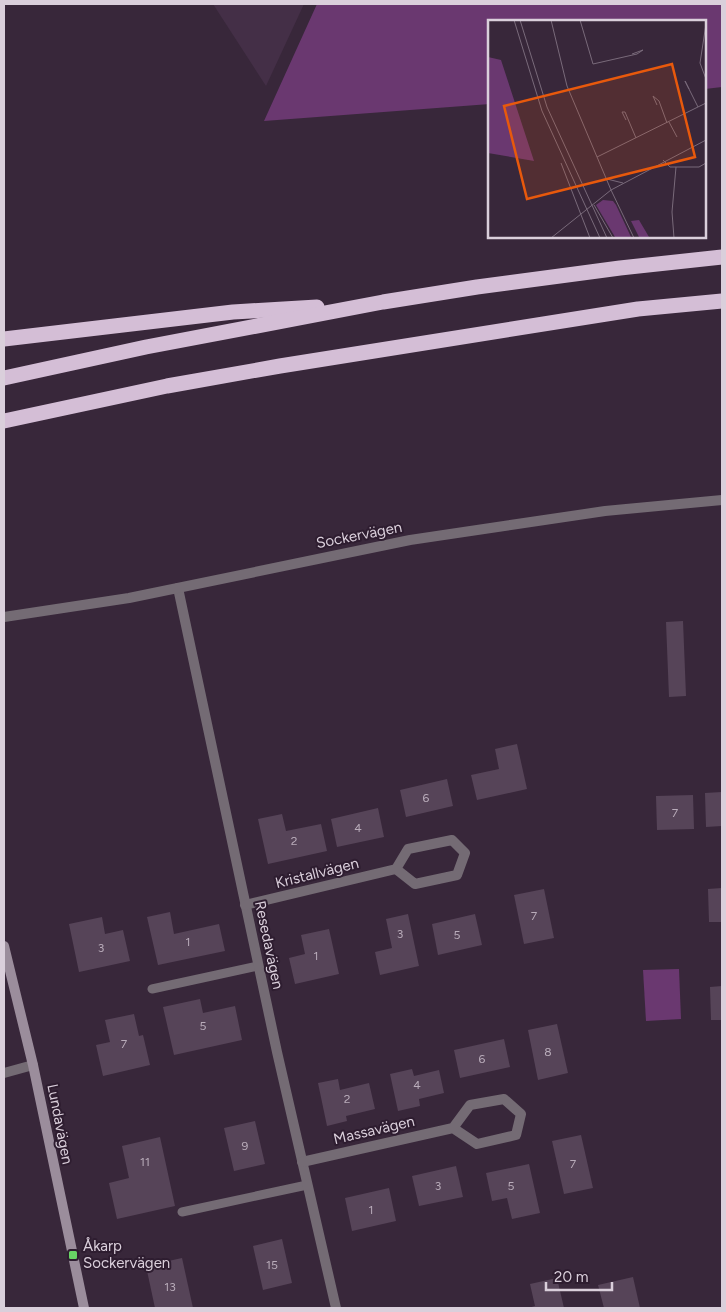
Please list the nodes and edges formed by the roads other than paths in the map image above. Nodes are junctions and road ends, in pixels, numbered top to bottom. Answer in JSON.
{"nodes":[{"id":1,"x":722,"y":257,"type":"edge"},
{"id":2,"x":722,"y":301,"type":"edge"},
{"id":3,"x":383,"y":302,"type":"junction"},
{"id":4,"x":4,"y":339,"type":"edge"},
{"id":5,"x":4,"y":378,"type":"edge"},
{"id":6,"x":167,"y":386,"type":"junction"},
{"id":7,"x":4,"y":421,"type":"edge"},
{"id":8,"x":4,"y":431,"type":"edge"},
{"id":9,"x":722,"y":500,"type":"edge"},
{"id":10,"x":178,"y":588,"type":"junction"},
{"id":11,"x":4,"y":617,"type":"edge"},
{"id":12,"x":396,"y":869,"type":"junction"},
{"id":13,"x":245,"y":905,"type":"junction"},
{"id":14,"x":4,"y":946,"type":"edge"},
{"id":15,"x":258,"y":966,"type":"junction"},
{"id":16,"x":152,"y":989,"type":"dead end"},
{"id":17,"x":33,"y":1065,"type":"junction"},
{"id":18,"x":4,"y":1073,"type":"edge"},
{"id":19,"x":453,"y":1128,"type":"junction"},
{"id":20,"x":302,"y":1162,"type":"junction"},
{"id":21,"x":308,"y":1185,"type":"junction"},
{"id":22,"x":182,"y":1212,"type":"dead end"},
{"id":23,"x":84,"y":1308,"type":"edge"},
{"id":24,"x":336,"y":1308,"type":"edge"}],
"edges":[{"from":1,"to":3,"type":"highway"},
{"from":2,"to":6,"type":"highway"},
{"from":3,"to":4,"type":"highway"},
{"from":3,"to":5,"type":"highway"},
{"from":6,"to":7,"type":"highway"},
{"from":6,"to":8,"type":"highway"},
{"from":9,"to":10,"type":"street","name":"Sockervägen"},
{"from":10,"to":11,"type":"street","name":"Sockervägen"},
{"from":10,"to":13,"type":"street","name":"Resedavägen"},
{"from":12,"to":12,"type":"street"},
{"from":12,"to":13,"type":"street","name":"Kristallvägen"},
{"from":13,"to":15,"type":"street","name":"Resedavägen"},
{"from":14,"to":17,"type":"main road","name":"Lundavägen"},
{"from":15,"to":16,"type":"lane"},
{"from":15,"to":20,"type":"street","name":"Resedavägen"},
{"from":17,"to":18,"type":"street"},
{"from":17,"to":23,"type":"main road","name":"Lundavägen"},
{"from":19,"to":19,"type":"street"},
{"from":19,"to":20,"type":"street","name":"Massavägen"},
{"from":20,"to":21,"type":"street","name":"Resedavägen"},
{"from":21,"to":22,"type":"lane"},
{"from":21,"to":24,"type":"street","name":"Resedavägen"}]}
